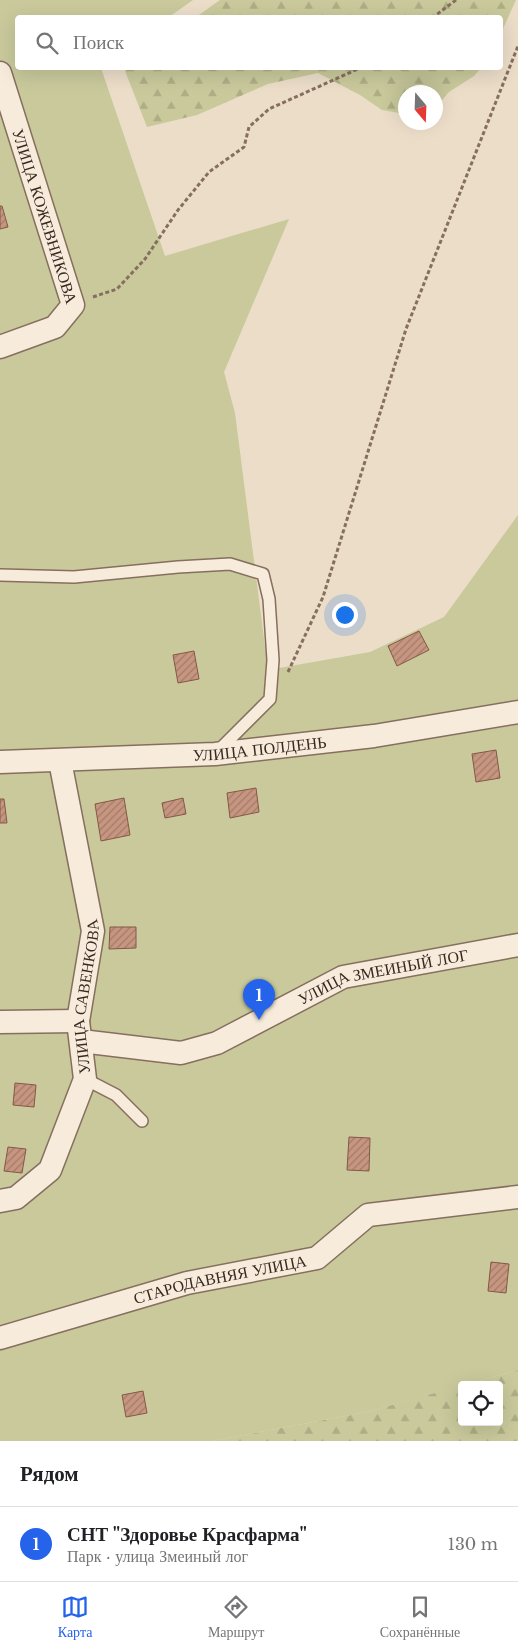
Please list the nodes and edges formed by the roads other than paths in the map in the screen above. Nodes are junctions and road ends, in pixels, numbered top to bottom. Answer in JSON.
{"nodes":[{"id":1,"x":0,"y":73,"type":"edge"},
{"id":2,"x":8,"y":124,"type":"edge"},
{"id":3,"x":0,"y":347,"type":"edge"},
{"id":4,"x":0,"y":575,"type":"edge"},
{"id":5,"x":518,"y":712,"type":"edge"},
{"id":6,"x":215,"y":754,"type":"junction"},
{"id":7,"x":60,"y":761,"type":"junction"},
{"id":8,"x":0,"y":762,"type":"edge"},
{"id":9,"x":518,"y":945,"type":"edge"},
{"id":10,"x":0,"y":1022,"type":"edge"},
{"id":11,"x":79,"y":1031,"type":"junction"},
{"id":12,"x":85,"y":1079,"type":"junction"},
{"id":13,"x":142,"y":1121,"type":"dead end"},
{"id":14,"x":518,"y":1197,"type":"edge"},
{"id":15,"x":0,"y":1201,"type":"edge"},
{"id":16,"x":0,"y":1338,"type":"edge"}],
"edges":[{"from":1,"to":2,"type":"street","name":"УЛИЦА КОЖЕВНИКОВА"},
{"from":2,"to":3,"type":"street","name":"УЛИЦА КОЖЕВНИКОВА"},
{"from":4,"to":6,"type":"lane"},
{"from":5,"to":6,"type":"street","name":"УЛИЦА ПОЛДЕНЬ"},
{"from":6,"to":7,"type":"street","name":"УЛИЦА ПОЛДЕНЬ"},
{"from":7,"to":8,"type":"street","name":"УЛИЦА ПОЛДЕНЬ"},
{"from":7,"to":11,"type":"street","name":"УЛИЦА САВЕНКОВА"},
{"from":9,"to":11,"type":"street","name":"УЛИЦА ЗМЕИНЫЙ ЛОГ"},
{"from":10,"to":11,"type":"street","name":"УЛИЦА ЗМЕИНЫЙ ЛОГ"},
{"from":11,"to":12,"type":"street","name":"УЛИЦА САВЕНКОВА"},
{"from":12,"to":13,"type":"lane"},
{"from":12,"to":15,"type":"street","name":"УЛИЦА САВЕНКОВА"},
{"from":14,"to":16,"type":"street","name":"СТАРОДАВНЯЯ УЛИЦА"}]}
